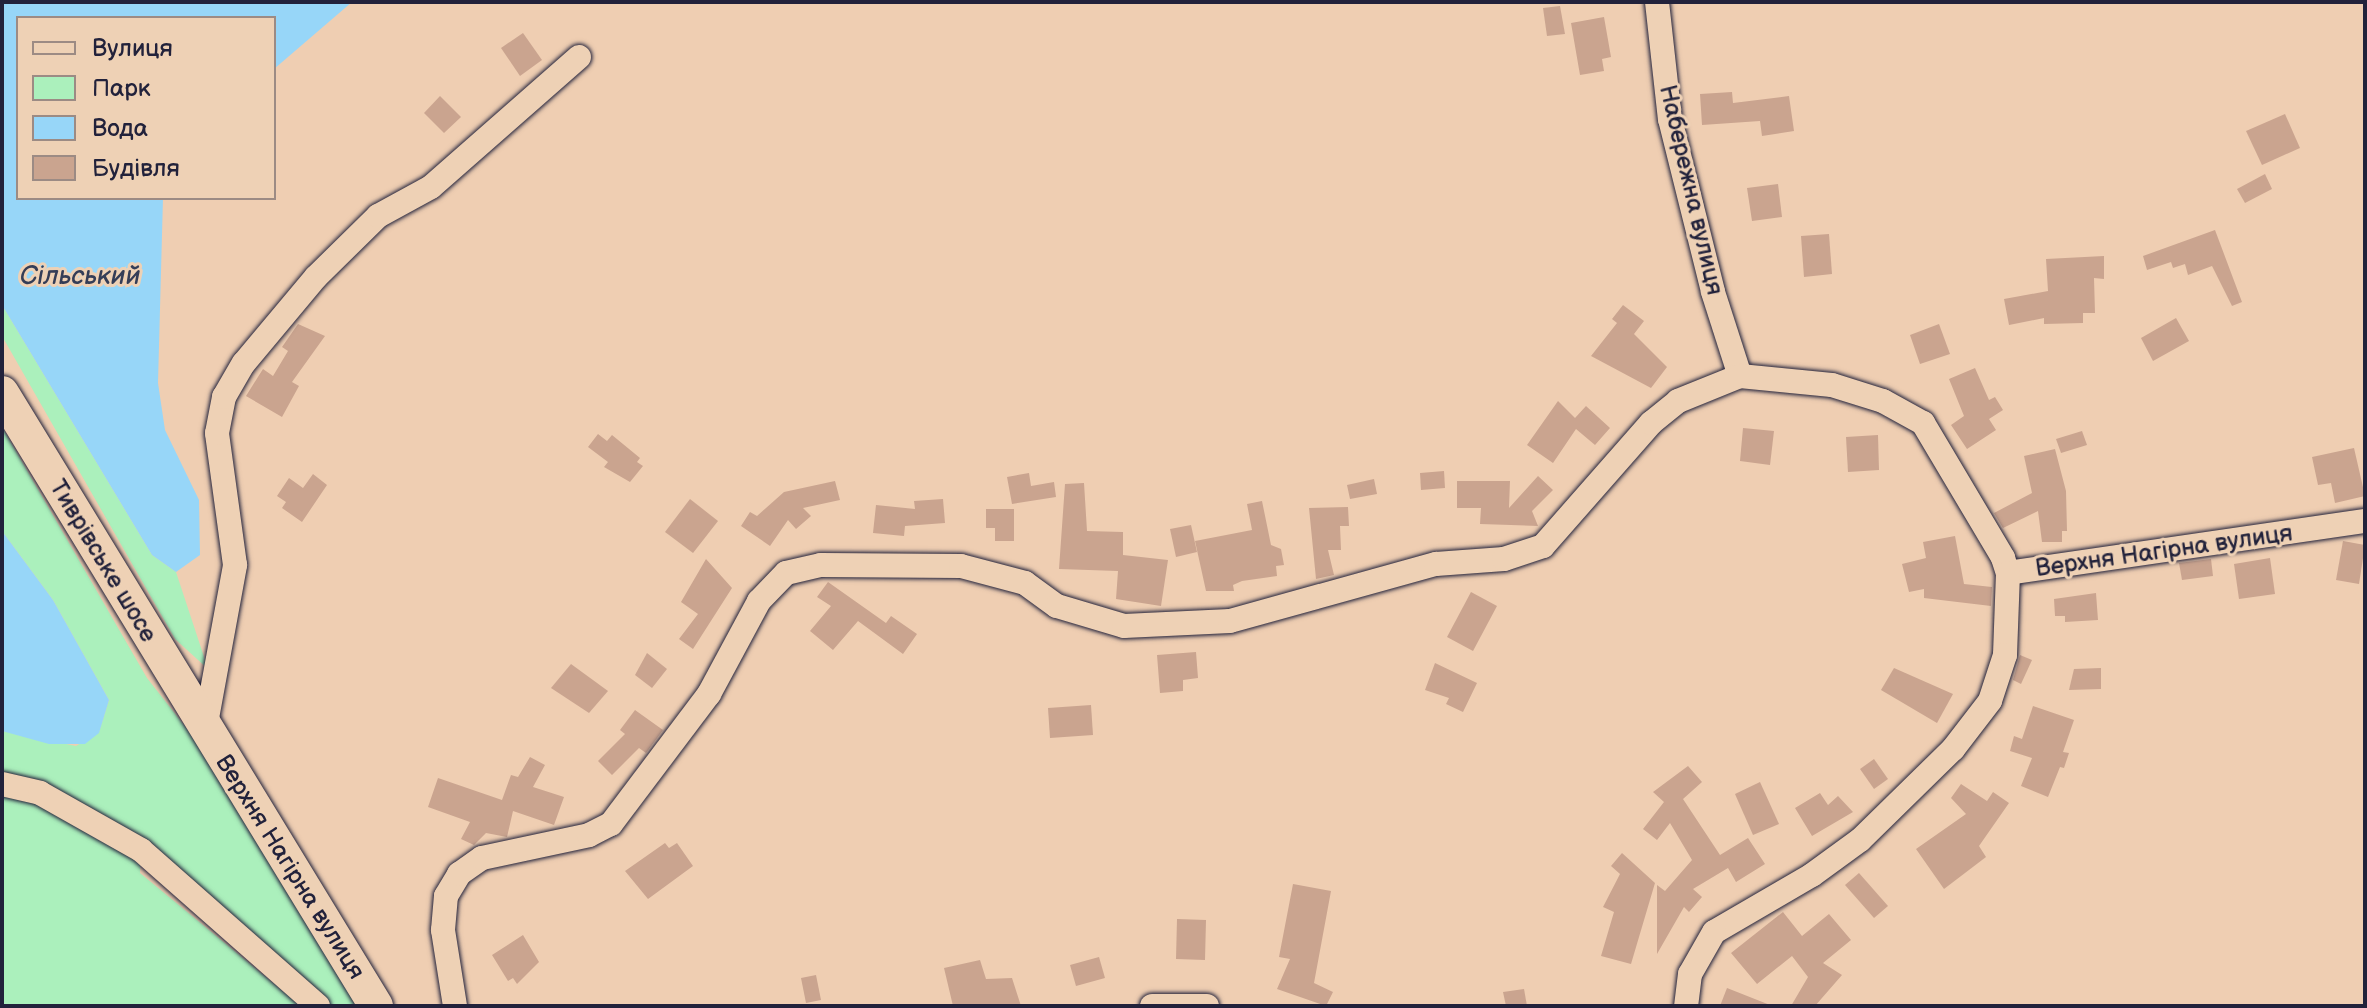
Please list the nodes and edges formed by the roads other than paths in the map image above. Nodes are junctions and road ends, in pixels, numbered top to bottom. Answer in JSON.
{"nodes":[{"id":1,"x":1657,"y":2,"type":"edge"},
{"id":2,"x":579,"y":57,"type":"dead end"},
{"id":3,"x":1740,"y":376,"type":"junction"},
{"id":4,"x":2,"y":393,"type":"edge"},
{"id":5,"x":2365,"y":521,"type":"edge"},
{"id":6,"x":2008,"y":573,"type":"junction"},
{"id":7,"x":205,"y":729,"type":"junction"},
{"id":8,"x":2,"y":784,"type":"edge"},
{"id":9,"x":318,"y":1006,"type":"edge"},
{"id":10,"x":376,"y":1006,"type":"edge"},
{"id":11,"x":455,"y":1006,"type":"edge"},
{"id":12,"x":1152,"y":1006,"type":"edge"},
{"id":13,"x":1207,"y":1006,"type":"edge"},
{"id":14,"x":1686,"y":1006,"type":"edge"}],
"edges":[{"from":1,"to":3,"type":"street","name":"Набережна вулиця"},
{"from":2,"to":7,"type":"street"},
{"from":3,"to":6,"type":"street"},
{"from":3,"to":11,"type":"street"},
{"from":4,"to":7,"type":"main road","name":"Тиврівське шосе"},
{"from":5,"to":6,"type":"street","name":"Верхня Нагірна вулиця"},
{"from":6,"to":14,"type":"street","name":"Верхня Нагірна вулиця"},
{"from":7,"to":10,"type":"main road","name":"Верхня Нагірна вулиця"},
{"from":8,"to":9,"type":"street"},
{"from":12,"to":13,"type":"street"}]}
